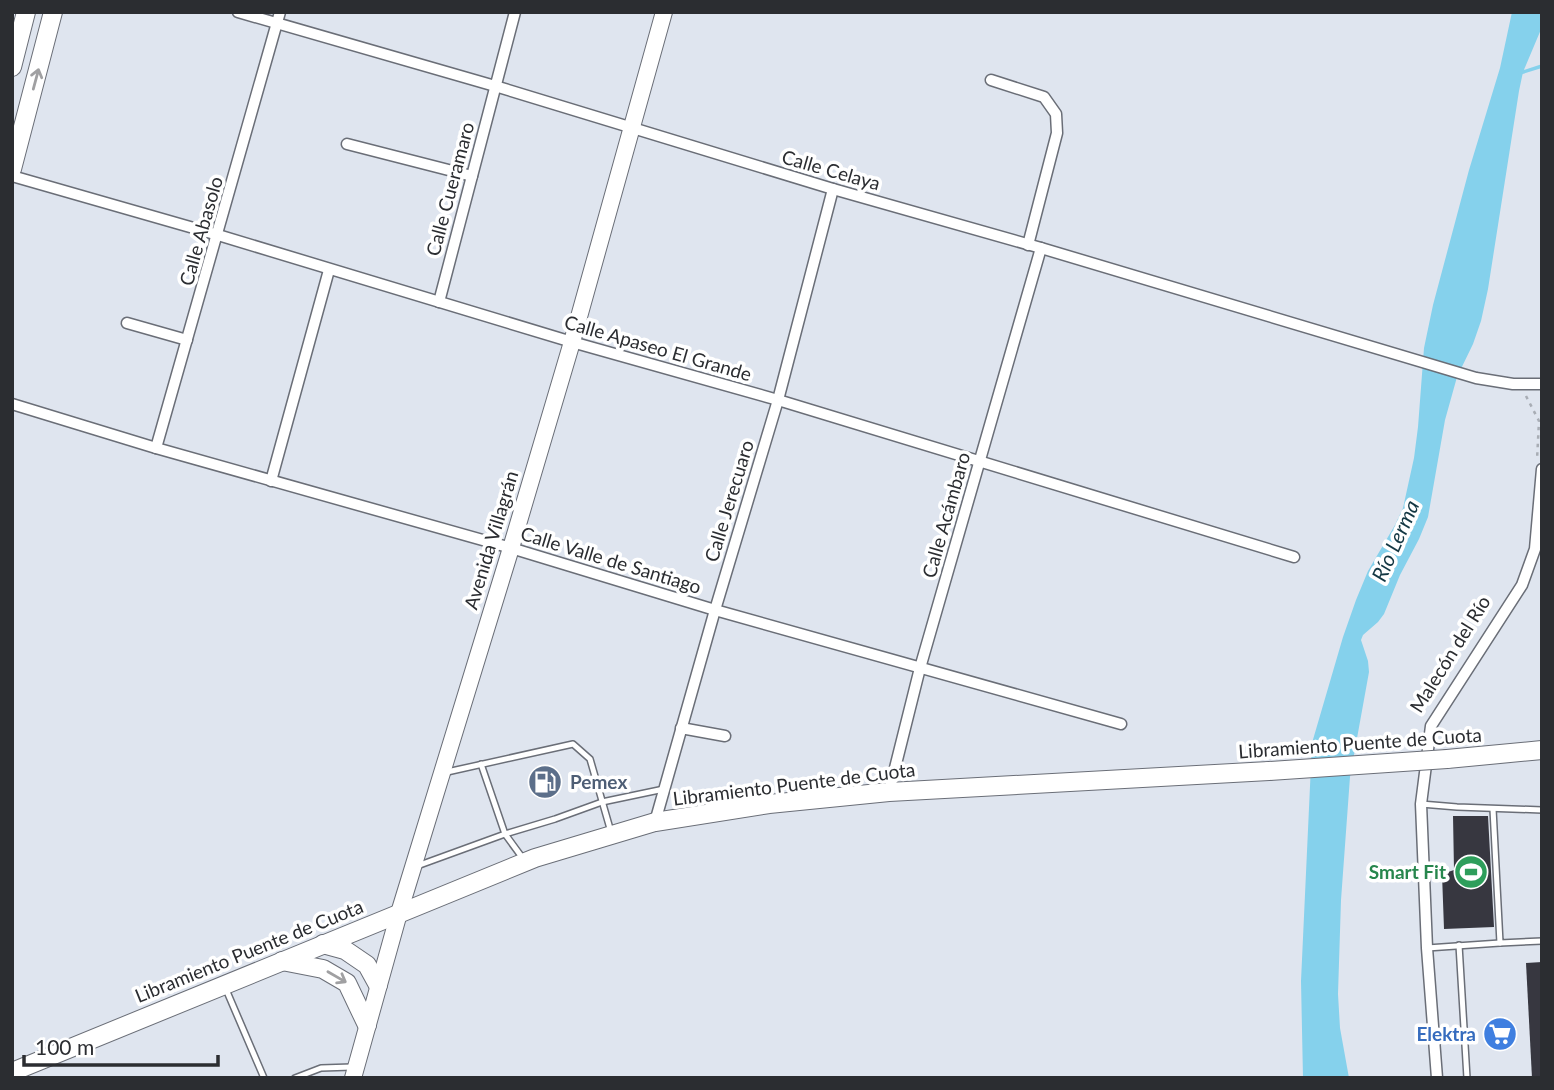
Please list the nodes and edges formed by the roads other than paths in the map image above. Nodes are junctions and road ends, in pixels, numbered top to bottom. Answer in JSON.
{"nodes":[{"id":1,"x":238,"y":12,"type":"edge"},
{"id":2,"x":514,"y":12,"type":"edge"},
{"id":3,"x":664,"y":12,"type":"edge"},
{"id":4,"x":25,"y":17,"type":"edge"},
{"id":5,"x":279,"y":18,"type":"edge"},
{"id":6,"x":51,"y":19,"type":"edge"},
{"id":7,"x":12,"y":67,"type":"edge"},
{"id":8,"x":991,"y":80,"type":"dead end"},
{"id":9,"x":495,"y":86,"type":"junction"},
{"id":10,"x":19,"y":118,"type":"edge"},
{"id":11,"x":632,"y":128,"type":"junction"},
{"id":12,"x":346,"y":144,"type":"dead end"},
{"id":13,"x":12,"y":169,"type":"edge"},
{"id":14,"x":12,"y":176,"type":"edge"},
{"id":15,"x":472,"y":176,"type":"junction"},
{"id":16,"x":833,"y":189,"type":"junction"},
{"id":17,"x":218,"y":236,"type":"junction"},
{"id":18,"x":1028,"y":245,"type":"junction"},
{"id":19,"x":1041,"y":248,"type":"junction"},
{"id":20,"x":329,"y":270,"type":"junction"},
{"id":21,"x":439,"y":302,"type":"junction"},
{"id":22,"x":127,"y":323,"type":"dead end"},
{"id":23,"x":187,"y":340,"type":"junction"},
{"id":24,"x":572,"y":342,"type":"junction"},
{"id":25,"x":1542,"y":384,"type":"edge"},
{"id":26,"x":778,"y":400,"type":"junction"},
{"id":27,"x":12,"y":404,"type":"edge"},
{"id":28,"x":156,"y":448,"type":"junction"},
{"id":29,"x":979,"y":463,"type":"junction"},
{"id":30,"x":1540,"y":467,"type":"edge"},
{"id":31,"x":271,"y":481,"type":"junction"},
{"id":32,"x":511,"y":548,"type":"junction"},
{"id":33,"x":1294,"y":557,"type":"dead end"},
{"id":34,"x":715,"y":610,"type":"junction"},
{"id":35,"x":920,"y":667,"type":"junction"},
{"id":36,"x":1121,"y":724,"type":"dead end"},
{"id":37,"x":681,"y":728,"type":"junction"},
{"id":38,"x":725,"y":736,"type":"dead end"},
{"id":39,"x":1542,"y":750,"type":"edge"},
{"id":40,"x":481,"y":764,"type":"junction"},
{"id":41,"x":442,"y":773,"type":"junction"},
{"id":42,"x":664,"y":789,"type":"junction"},
{"id":43,"x":889,"y":792,"type":"junction"},
{"id":44,"x":603,"y":802,"type":"junction"},
{"id":45,"x":1421,"y":804,"type":"junction"},
{"id":46,"x":1493,"y":809,"type":"junction"},
{"id":47,"x":1542,"y":810,"type":"edge"},
{"id":48,"x":655,"y":822,"type":"junction"},
{"id":49,"x":505,"y":834,"type":"junction"},
{"id":50,"x":611,"y":835,"type":"junction"},
{"id":51,"x":526,"y":862,"type":"junction"},
{"id":52,"x":413,"y":868,"type":"junction"},
{"id":53,"x":399,"y":913,"type":"junction"},
{"id":54,"x":1542,"y":941,"type":"edge"},
{"id":55,"x":1500,"y":943,"type":"junction"},
{"id":56,"x":323,"y":944,"type":"junction"},
{"id":57,"x":1459,"y":946,"type":"junction"},
{"id":58,"x":1427,"y":947,"type":"junction"},
{"id":59,"x":282,"y":961,"type":"junction"},
{"id":60,"x":224,"y":985,"type":"junction"},
{"id":61,"x":378,"y":985,"type":"junction"},
{"id":62,"x":367,"y":1025,"type":"junction"},
{"id":63,"x":12,"y":1072,"type":"edge"},
{"id":64,"x":354,"y":1073,"type":"edge"},
{"id":65,"x":264,"y":1078,"type":"edge"},
{"id":66,"x":295,"y":1078,"type":"edge"},
{"id":67,"x":1437,"y":1078,"type":"edge"},
{"id":68,"x":1467,"y":1078,"type":"edge"}],
"edges":[{"from":1,"to":5,"type":"street","name":"Calle Celaya"},
{"from":2,"to":9,"type":"street","name":"Calle Cueramaro"},
{"from":3,"to":11,"type":"street","name":"Avenida Villagrán"},
{"from":4,"to":6,"type":"main road"},
{"from":4,"to":7,"type":"main road"},
{"from":5,"to":9,"type":"street","name":"Calle Celaya"},
{"from":5,"to":17,"type":"street","name":"Calle Abasolo"},
{"from":10,"to":6,"type":"main road","one_way":true},
{"from":8,"to":18,"type":"street"},
{"from":9,"to":11,"type":"street","name":"Calle Celaya"},
{"from":9,"to":15,"type":"street","name":"Calle Cueramaro"},
{"from":10,"to":13,"type":"main road"},
{"from":11,"to":16,"type":"street","name":"Calle Celaya"},
{"from":11,"to":24,"type":"street","name":"Avenida Villagrán"},
{"from":12,"to":15,"type":"street"},
{"from":14,"to":17,"type":"street","name":"Calle Apaseo El Grande"},
{"from":15,"to":21,"type":"street","name":"Calle Cueramaro"},
{"from":16,"to":18,"type":"street","name":"Calle Celaya"},
{"from":16,"to":26,"type":"street","name":"Calle Jerecuaro"},
{"from":17,"to":20,"type":"street","name":"Calle Apaseo El Grande"},
{"from":17,"to":23,"type":"street","name":"Calle Abasolo"},
{"from":18,"to":19,"type":"street","name":"Calle Celaya"},
{"from":19,"to":25,"type":"street","name":"Calle Celaya"},
{"from":19,"to":29,"type":"street","name":"Calle Acámbaro"},
{"from":20,"to":21,"type":"street","name":"Calle Apaseo El Grande"},
{"from":20,"to":31,"type":"street"},
{"from":21,"to":24,"type":"street","name":"Calle Apaseo El Grande"},
{"from":22,"to":23,"type":"street"},
{"from":23,"to":28,"type":"street","name":"Calle Abasolo"},
{"from":24,"to":26,"type":"street","name":"Calle Apaseo El Grande"},
{"from":24,"to":32,"type":"street","name":"Avenida Villagrán"},
{"from":26,"to":29,"type":"street","name":"Calle Apaseo El Grande"},
{"from":26,"to":34,"type":"street","name":"Calle Jerecuaro"},
{"from":27,"to":28,"type":"street","name":"Calle Valle de Santiago"},
{"from":28,"to":31,"type":"street","name":"Calle Valle de Santiago"},
{"from":29,"to":33,"type":"street","name":"Calle Apaseo El Grande"},
{"from":29,"to":35,"type":"street","name":"Calle Acámbaro"},
{"from":30,"to":45,"type":"street","name":"Malecón del Río"},
{"from":31,"to":32,"type":"street","name":"Calle Valle de Santiago"},
{"from":32,"to":34,"type":"street","name":"Calle Valle de Santiago"},
{"from":32,"to":41,"type":"street","name":"Avenida Villagrán"},
{"from":34,"to":35,"type":"street","name":"Calle Valle de Santiago"},
{"from":34,"to":37,"type":"street","name":"Calle Jerecuaro"},
{"from":35,"to":36,"type":"street","name":"Calle Valle de Santiago"},
{"from":35,"to":43,"type":"street","name":"Calle Acámbaro"},
{"from":37,"to":38,"type":"street"},
{"from":37,"to":42,"type":"street","name":"Calle Jerecuaro"},
{"from":39,"to":43,"type":"main road","name":"Libramiento Puente de Cuota","bridge":true},
{"from":40,"to":41,"type":"lane"},
{"from":40,"to":44,"type":"lane"},
{"from":40,"to":49,"type":"lane"},
{"from":41,"to":52,"type":"street","name":"Avenida Villagrán"},
{"from":42,"to":44,"type":"lane"},
{"from":42,"to":48,"type":"street","name":"Calle Jerecuaro"},
{"from":43,"to":48,"type":"main road","name":"Libramiento Puente de Cuota"},
{"from":44,"to":49,"type":"lane"},
{"from":44,"to":50,"type":"lane"},
{"from":45,"to":46,"type":"lane"},
{"from":45,"to":58,"type":"street","name":"Malecón del Río"},
{"from":46,"to":47,"type":"lane"},
{"from":46,"to":55,"type":"lane"},
{"from":48,"to":50,"type":"main road","name":"Libramiento Puente de Cuota"},
{"from":49,"to":51,"type":"lane"},
{"from":49,"to":52,"type":"lane"},
{"from":50,"to":51,"type":"main road","name":"Libramiento Puente de Cuota"},
{"from":51,"to":53,"type":"main road","name":"Libramiento Puente de Cuota"},
{"from":52,"to":53,"type":"street","name":"Avenida Villagrán"},
{"from":53,"to":56,"type":"main road","name":"Libramiento Puente de Cuota"},
{"from":53,"to":61,"type":"street","name":"Avenida Villagrán"},
{"from":54,"to":55,"type":"lane"},
{"from":55,"to":57,"type":"lane"},
{"from":56,"to":59,"type":"main road","name":"Libramiento Puente de Cuota"},
{"from":56,"to":61,"type":"main road"},
{"from":57,"to":58,"type":"lane"},
{"from":57,"to":68,"type":"lane"},
{"from":58,"to":67,"type":"street","name":"Malecón del Río"},
{"from":59,"to":60,"type":"main road","name":"Libramiento Puente de Cuota"},
{"from":59,"to":62,"type":"main road","one_way":true},
{"from":60,"to":63,"type":"main road","name":"Libramiento Puente de Cuota"},
{"from":60,"to":65,"type":"lane"},
{"from":61,"to":62,"type":"street","name":"Avenida Villagrán"},
{"from":62,"to":64,"type":"street","name":"Avenida Villagrán"},
{"from":64,"to":66,"type":"lane"}]}
